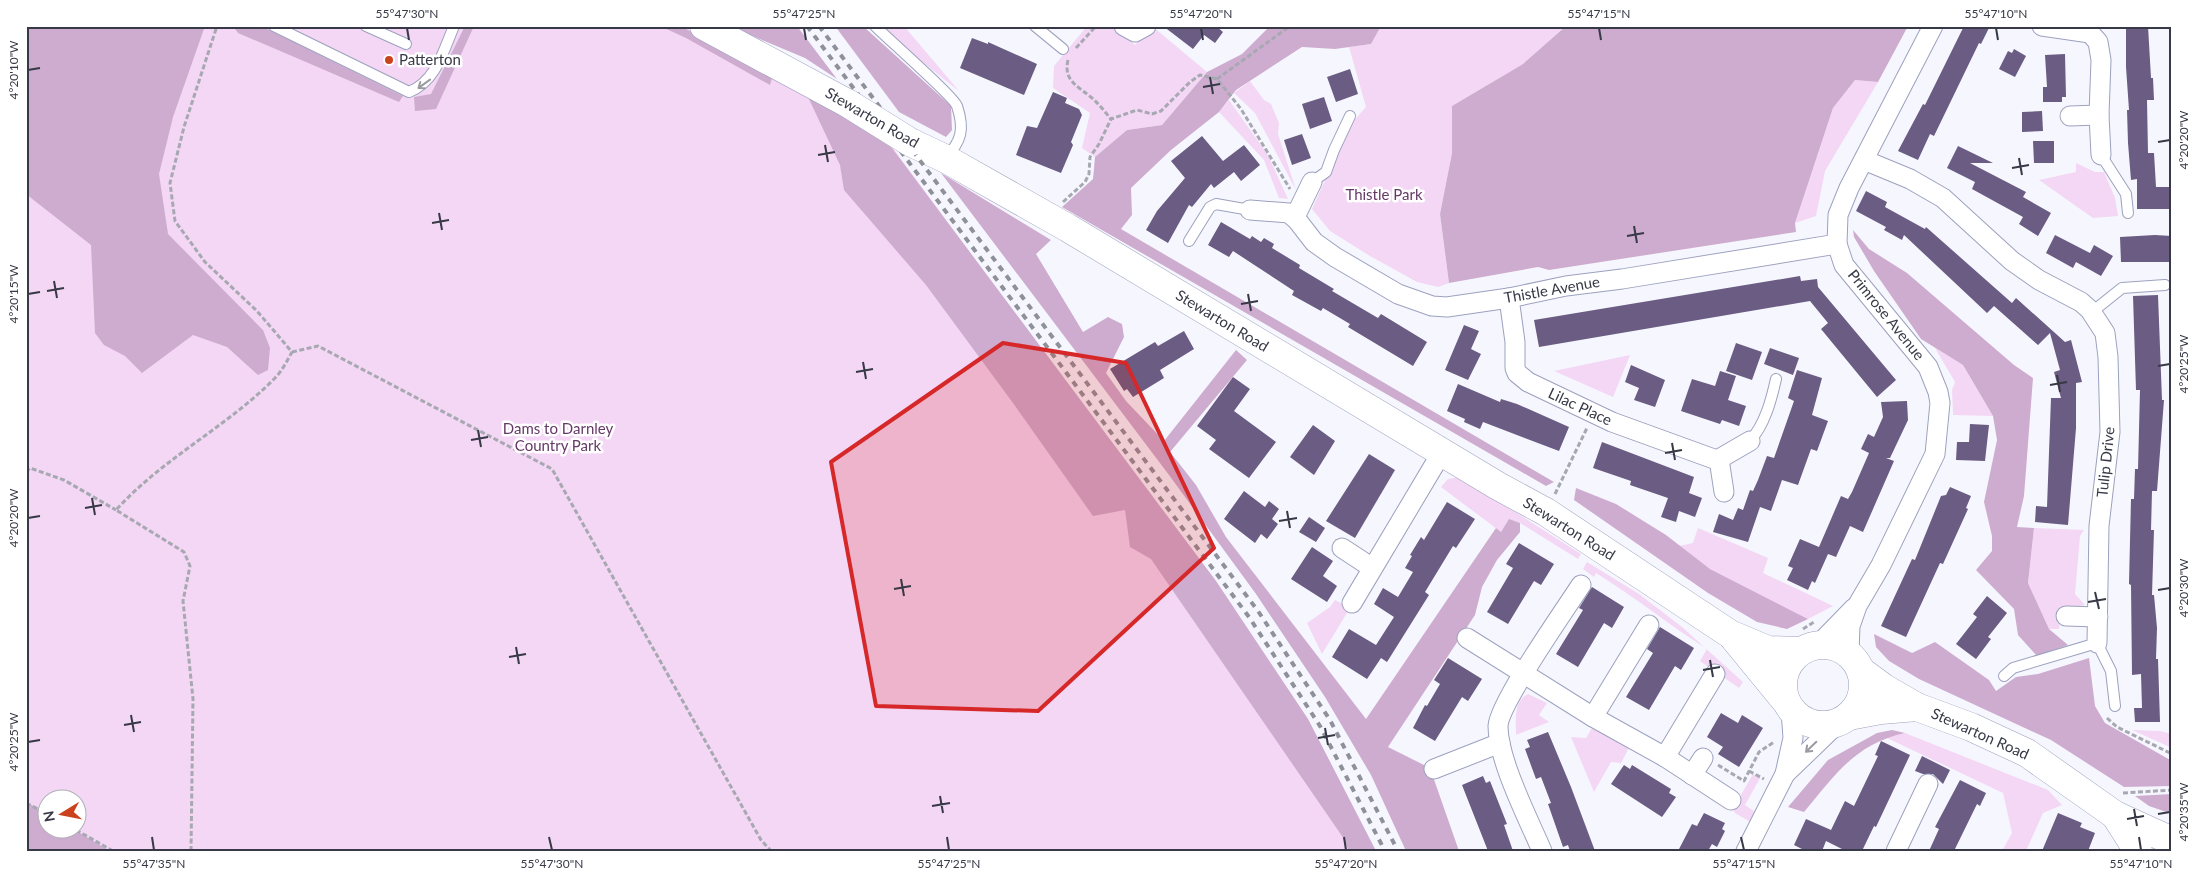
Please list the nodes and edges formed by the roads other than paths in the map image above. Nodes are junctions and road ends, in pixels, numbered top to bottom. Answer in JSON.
{"nodes":[{"id":1,"x":274,"y":26,"type":"edge"},
{"id":2,"x":366,"y":26,"type":"edge"},
{"id":3,"x":454,"y":26,"type":"edge"},
{"id":4,"x":704,"y":26,"type":"edge"},
{"id":5,"x":875,"y":26,"type":"edge"},
{"id":6,"x":1035,"y":26,"type":"edge"},
{"id":7,"x":1124,"y":26,"type":"edge"},
{"id":8,"x":1146,"y":26,"type":"edge"},
{"id":9,"x":1933,"y":26,"type":"edge"},
{"id":10,"x":2042,"y":26,"type":"edge"},
{"id":11,"x":2092,"y":30,"type":"edge"},
{"id":12,"x":406,"y":44,"type":"dead end"},
{"id":13,"x":1062,"y":49,"type":"dead end"},
{"id":14,"x":2098,"y":115,"type":"junction"},
{"id":15,"x":1350,"y":116,"type":"dead end"},
{"id":16,"x":2070,"y":116,"type":"dead end"},
{"id":17,"x":2101,"y":155,"type":"joint"},
{"id":18,"x":946,"y":159,"type":"junction"},
{"id":19,"x":1864,"y":160,"type":"junction"},
{"id":20,"x":1312,"y":182,"type":"joint"},
{"id":21,"x":1250,"y":210,"type":"joint"},
{"id":22,"x":1298,"y":210,"type":"junction"},
{"id":23,"x":2128,"y":213,"type":"dead end"},
{"id":24,"x":1189,"y":241,"type":"dead end"},
{"id":25,"x":1837,"y":244,"type":"junction"},
{"id":26,"x":2165,"y":285,"type":"dead end"},
{"id":27,"x":1509,"y":298,"type":"junction"},
{"id":28,"x":2092,"y":312,"type":"junction"},
{"id":29,"x":1776,"y":379,"type":"dead end"},
{"id":30,"x":1750,"y":441,"type":"joint"},
{"id":31,"x":1442,"y":452,"type":"junction"},
{"id":32,"x":1719,"y":458,"type":"junction"},
{"id":33,"x":1724,"y":492,"type":"dead end"},
{"id":34,"x":1342,"y":548,"type":"dead end"},
{"id":35,"x":1371,"y":567,"type":"junction"},
{"id":36,"x":1581,"y":586,"type":"dead end"},
{"id":37,"x":1352,"y":604,"type":"dead end"},
{"id":38,"x":1857,"y":606,"type":"junction"},
{"id":39,"x":2066,"y":616,"type":"dead end"},
{"id":40,"x":2098,"y":617,"type":"junction"},
{"id":41,"x":1649,"y":625,"type":"dead end"},
{"id":42,"x":1730,"y":634,"type":"junction"},
{"id":43,"x":1467,"y":638,"type":"dead end"},
{"id":44,"x":1812,"y":638,"type":"junction"},
{"id":45,"x":2097,"y":643,"type":"junction"},
{"id":46,"x":1855,"y":662,"type":"junction"},
{"id":47,"x":1524,"y":674,"type":"junction"},
{"id":48,"x":1715,"y":674,"type":"dead end"},
{"id":49,"x":2004,"y":676,"type":"dead end"},
{"id":50,"x":1788,"y":704,"type":"junction"},
{"id":51,"x":2115,"y":706,"type":"dead end"},
{"id":52,"x":1917,"y":707,"type":"junction"},
{"id":53,"x":1594,"y":717,"type":"junction"},
{"id":54,"x":1844,"y":719,"type":"junction"},
{"id":55,"x":1500,"y":743,"type":"junction"},
{"id":56,"x":1664,"y":757,"type":"junction"},
{"id":57,"x":1702,"y":758,"type":"road end"},
{"id":58,"x":1434,"y":769,"type":"dead end"},
{"id":59,"x":1785,"y":774,"type":"junction"},
{"id":60,"x":1692,"y":775,"type":"junction"},
{"id":61,"x":1928,"y":784,"type":"dead end"},
{"id":62,"x":1730,"y":800,"type":"dead end"},
{"id":63,"x":2122,"y":802,"type":"junction"},
{"id":64,"x":2172,"y":841,"type":"edge"},
{"id":65,"x":2172,"y":848,"type":"edge"},
{"id":66,"x":1542,"y":851,"type":"edge"},
{"id":67,"x":1746,"y":851,"type":"edge"},
{"id":68,"x":1896,"y":851,"type":"edge"},
{"id":69,"x":2138,"y":851,"type":"edge"},
{"id":70,"x":2168,"y":851,"type":"edge"}],
"edges":[{"from":3,"to":1,"type":"lane","one_way":true},
{"from":2,"to":12,"type":"lane"},
{"from":4,"to":18,"type":"main road","name":"Stewarton Road","bridge":true},
{"from":5,"to":18,"type":"lane"},
{"from":6,"to":13,"type":"lane"},
{"from":7,"to":8,"type":"street"},
{"from":9,"to":19,"type":"street","name":"Primrose Avenue"},
{"from":10,"to":11,"type":"street"},
{"from":11,"to":14,"type":"street"},
{"from":14,"to":16,"type":"street"},
{"from":14,"to":17,"type":"street"},
{"from":15,"to":20,"type":"lane"},
{"from":17,"to":23,"type":"lane"},
{"from":18,"to":31,"type":"main road","name":"Stewarton Road"},
{"from":19,"to":25,"type":"street","name":"Primrose Avenue"},
{"from":19,"to":28,"type":"street","name":"Tulip Drive"},
{"from":20,"to":22,"type":"street"},
{"from":21,"to":22,"type":"street"},
{"from":21,"to":24,"type":"lane"},
{"from":22,"to":27,"type":"street","name":"Thistle Avenue"},
{"from":25,"to":27,"type":"street","name":"Thistle Avenue"},
{"from":25,"to":38,"type":"street","name":"Primrose Avenue"},
{"from":26,"to":28,"type":"lane"},
{"from":27,"to":32,"type":"street","name":"Lilac Place"},
{"from":28,"to":40,"type":"street","name":"Tulip Drive"},
{"from":29,"to":30,"type":"lane"},
{"from":30,"to":32,"type":"street"},
{"from":31,"to":35,"type":"street"},
{"from":31,"to":42,"type":"main road","name":"Stewarton Road"},
{"from":32,"to":33,"type":"street"},
{"from":34,"to":35,"type":"street"},
{"from":35,"to":37,"type":"street"},
{"from":36,"to":47,"type":"street"},
{"from":38,"to":44,"type":"street","name":"Primrose Avenue"},
{"from":38,"to":46,"type":"street","name":"Primrose Avenue"},
{"from":39,"to":40,"type":"street"},
{"from":40,"to":45,"type":"street","name":"Tulip Drive"},
{"from":41,"to":53,"type":"street"},
{"from":42,"to":44,"type":"main road","name":"Stewarton Road"},
{"from":42,"to":50,"type":"main road","name":"Stewarton Road"},
{"from":43,"to":47,"type":"street"},
{"from":44,"to":46,"type":"main road","name":"Stewarton Road"},
{"from":44,"to":50,"type":"main road"},
{"from":45,"to":49,"type":"lane"},
{"from":45,"to":51,"type":"lane","name":"Tulip Drive"},
{"from":46,"to":52,"type":"main road","name":"Stewarton Road"},
{"from":46,"to":54,"type":"main road"},
{"from":47,"to":53,"type":"street"},
{"from":47,"to":55,"type":"street"},
{"from":48,"to":56,"type":"street"},
{"from":50,"to":54,"type":"main road","name":"Stewarton Road"},
{"from":50,"to":59,"type":"street"},
{"from":52,"to":54,"type":"main road","name":"Stewarton Road"},
{"from":52,"to":63,"type":"main road","name":"Stewarton Road"},
{"from":53,"to":56,"type":"street"},
{"from":54,"to":59,"type":"street","one_way":true},
{"from":55,"to":58,"type":"street"},
{"from":55,"to":66,"type":"street"},
{"from":56,"to":60,"type":"street"},
{"from":57,"to":60,"type":"street"},
{"from":59,"to":67,"type":"street"},
{"from":60,"to":62,"type":"street"},
{"from":61,"to":68,"type":"street"},
{"from":63,"to":64,"type":"main road","name":"Stewarton Road"},
{"from":63,"to":69,"type":"main road","name":"Stewarton Road"},
{"from":65,"to":70,"type":"main road"}]}
